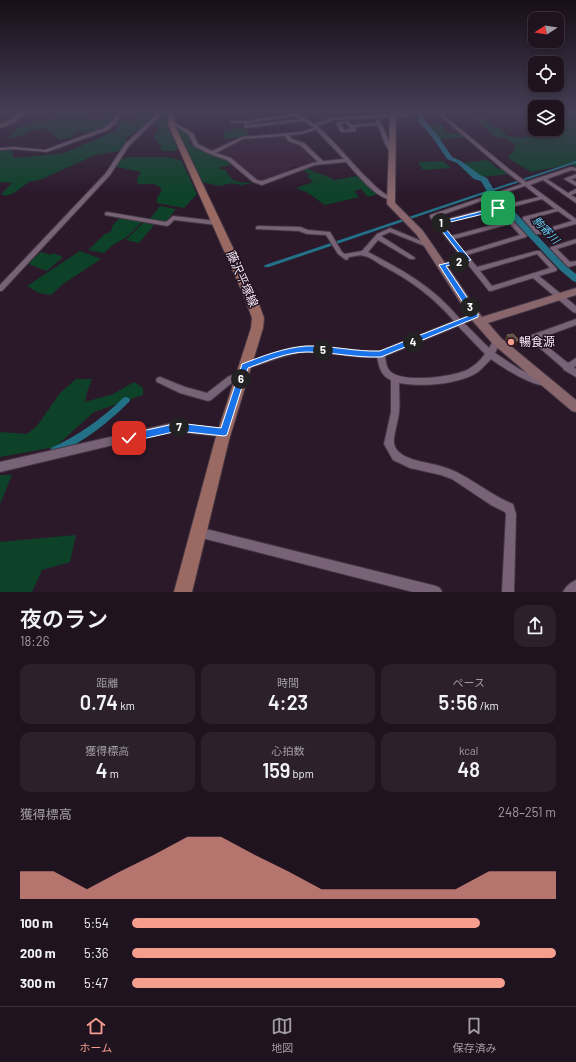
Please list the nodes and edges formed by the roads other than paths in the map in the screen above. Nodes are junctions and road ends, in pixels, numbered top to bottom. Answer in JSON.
{"nodes":[{"id":1,"x":77,"y":140,"type":"edge"},
{"id":2,"x":136,"y":140,"type":"edge"},
{"id":3,"x":179,"y":140,"type":"edge"},
{"id":4,"x":194,"y":140,"type":"edge"},
{"id":5,"x":239,"y":140,"type":"edge"},
{"id":6,"x":290,"y":140,"type":"edge"},
{"id":7,"x":329,"y":140,"type":"edge"},
{"id":8,"x":385,"y":140,"type":"edge"},
{"id":9,"x":394,"y":140,"type":"edge"},
{"id":10,"x":471,"y":140,"type":"edge"},
{"id":11,"x":0,"y":149,"type":"edge"},
{"id":12,"x":212,"y":152,"type":"junction"},
{"id":13,"x":394,"y":152,"type":"junction"},
{"id":14,"x":347,"y":160,"type":"junction"},
{"id":15,"x":322,"y":163,"type":"junction"},
{"id":16,"x":576,"y":170,"type":"edge"},
{"id":17,"x":576,"y":176,"type":"edge"},
{"id":18,"x":543,"y":178,"type":"junction"},
{"id":19,"x":524,"y":181,"type":"junction"},
{"id":20,"x":576,"y":184,"type":"edge"},
{"id":21,"x":576,"y":191,"type":"edge"},
{"id":22,"x":498,"y":193,"type":"junction"},
{"id":23,"x":567,"y":195,"type":"junction"},
{"id":24,"x":489,"y":196,"type":"junction"},
{"id":25,"x":544,"y":197,"type":"junction"},
{"id":26,"x":391,"y":199,"type":"junction"},
{"id":27,"x":576,"y":201,"type":"edge"},
{"id":28,"x":560,"y":209,"type":"junction"},
{"id":29,"x":107,"y":214,"type":"dead end"},
{"id":30,"x":576,"y":222,"type":"edge"},
{"id":31,"x":216,"y":223,"type":"junction"},
{"id":32,"x":438,"y":223,"type":"junction"},
{"id":33,"x":258,"y":228,"type":"dead end"},
{"id":34,"x":378,"y":237,"type":"junction"},
{"id":35,"x":450,"y":238,"type":"junction"},
{"id":36,"x":576,"y":241,"type":"edge"},
{"id":37,"x":429,"y":246,"type":"junction"},
{"id":38,"x":364,"y":253,"type":"junction"},
{"id":39,"x":463,"y":254,"type":"junction"},
{"id":40,"x":412,"y":258,"type":"dead end"},
{"id":41,"x":468,"y":260,"type":"junction"},
{"id":42,"x":576,"y":263,"type":"edge"},
{"id":43,"x":442,"y":265,"type":"junction"},
{"id":44,"x":476,"y":270,"type":"junction"},
{"id":45,"x":535,"y":276,"type":"junction"},
{"id":46,"x":0,"y":289,"type":"edge"},
{"id":47,"x":576,"y":291,"type":"edge"},
{"id":48,"x":559,"y":296,"type":"junction"},
{"id":49,"x":576,"y":310,"type":"edge"},
{"id":50,"x":478,"y":319,"type":"junction"},
{"id":51,"x":460,"y":322,"type":"junction"},
{"id":52,"x":576,"y":322,"type":"edge"},
{"id":53,"x":497,"y":341,"type":"junction"},
{"id":54,"x":491,"y":353,"type":"junction"},
{"id":55,"x":381,"y":354,"type":"junction"},
{"id":56,"x":576,"y":361,"type":"edge"},
{"id":57,"x":567,"y":368,"type":"junction"},
{"id":58,"x":244,"y":371,"type":"junction"},
{"id":59,"x":576,"y":374,"type":"edge"},
{"id":60,"x":395,"y":379,"type":"junction"},
{"id":61,"x":160,"y":380,"type":"dead end"},
{"id":62,"x":548,"y":384,"type":"junction"},
{"id":63,"x":576,"y":406,"type":"edge"},
{"id":64,"x":224,"y":433,"type":"junction"},
{"id":65,"x":0,"y":467,"type":"edge"},
{"id":66,"x":197,"y":532,"type":"junction"},
{"id":67,"x":576,"y":586,"type":"edge"},
{"id":68,"x":183,"y":592,"type":"edge"},
{"id":69,"x":436,"y":592,"type":"edge"},
{"id":70,"x":508,"y":592,"type":"edge"},
{"id":71,"x":569,"y":592,"type":"edge"}],
"edges":[{"from":1,"to":11,"type":"street"},
{"from":2,"to":46,"type":"street"},
{"from":3,"to":31,"type":"main road","name":"藤沢平塚線"},
{"from":4,"to":12,"type":"street"},
{"from":5,"to":12,"type":"street"},
{"from":6,"to":15,"type":"street"},
{"from":7,"to":14,"type":"street"},
{"from":8,"to":13,"type":"street"},
{"from":9,"to":13,"type":"street"},
{"from":10,"to":19,"type":"street"},
{"from":12,"to":15,"type":"street"},
{"from":13,"to":26,"type":"street"},
{"from":14,"to":15,"type":"street"},
{"from":14,"to":26,"type":"street"},
{"from":16,"to":18,"type":"street"},
{"from":17,"to":20,"type":"street"},
{"from":18,"to":19,"type":"street"},
{"from":18,"to":23,"type":"street"},
{"from":19,"to":22,"type":"street"},
{"from":19,"to":25,"type":"street"},
{"from":21,"to":23,"type":"street"},
{"from":22,"to":24,"type":"street"},
{"from":22,"to":25,"type":"street"},
{"from":23,"to":27,"type":"street"},
{"from":24,"to":32,"type":"street"},
{"from":24,"to":32,"type":"street"},
{"from":25,"to":28,"type":"street"},
{"from":26,"to":37,"type":"street"},
{"from":28,"to":30,"type":"street"},
{"from":28,"to":30,"type":"street"},
{"from":29,"to":31,"type":"street"},
{"from":31,"to":58,"type":"main road","name":"藤沢平塚線"},
{"from":32,"to":35,"type":"street"},
{"from":33,"to":38,"type":"street"},
{"from":34,"to":37,"type":"street"},
{"from":34,"to":38,"type":"street"},
{"from":34,"to":40,"type":"street"},
{"from":35,"to":39,"type":"street"},
{"from":35,"to":39,"type":"street"},
{"from":36,"to":42,"type":"street"},
{"from":37,"to":43,"type":"street"},
{"from":38,"to":51,"type":"street"},
{"from":39,"to":41,"type":"street"},
{"from":41,"to":43,"type":"street"},
{"from":41,"to":44,"type":"street"},
{"from":43,"to":50,"type":"street"},
{"from":44,"to":45,"type":"street"},
{"from":44,"to":45,"type":"street"},
{"from":45,"to":48,"type":"street"},
{"from":47,"to":48,"type":"street"},
{"from":48,"to":49,"type":"street"},
{"from":48,"to":50,"type":"street"},
{"from":50,"to":51,"type":"street"},
{"from":50,"to":53,"type":"street"},
{"from":51,"to":54,"type":"street"},
{"from":51,"to":55,"type":"street"},
{"from":52,"to":57,"type":"street"},
{"from":53,"to":54,"type":"street"},
{"from":53,"to":62,"type":"street"},
{"from":54,"to":60,"type":"street"},
{"from":54,"to":62,"type":"street"},
{"from":55,"to":58,"type":"street"},
{"from":55,"to":60,"type":"street"},
{"from":56,"to":57,"type":"street"},
{"from":57,"to":59,"type":"street"},
{"from":58,"to":61,"type":"street"},
{"from":58,"to":64,"type":"main road","name":"藤沢平塚線"},
{"from":60,"to":70,"type":"street"},
{"from":62,"to":63,"type":"street"},
{"from":64,"to":65,"type":"street"},
{"from":64,"to":66,"type":"main road","name":"藤沢平塚線"},
{"from":66,"to":68,"type":"main road","name":"藤沢平塚線"},
{"from":66,"to":69,"type":"street"},
{"from":67,"to":71,"type":"street"}]}
